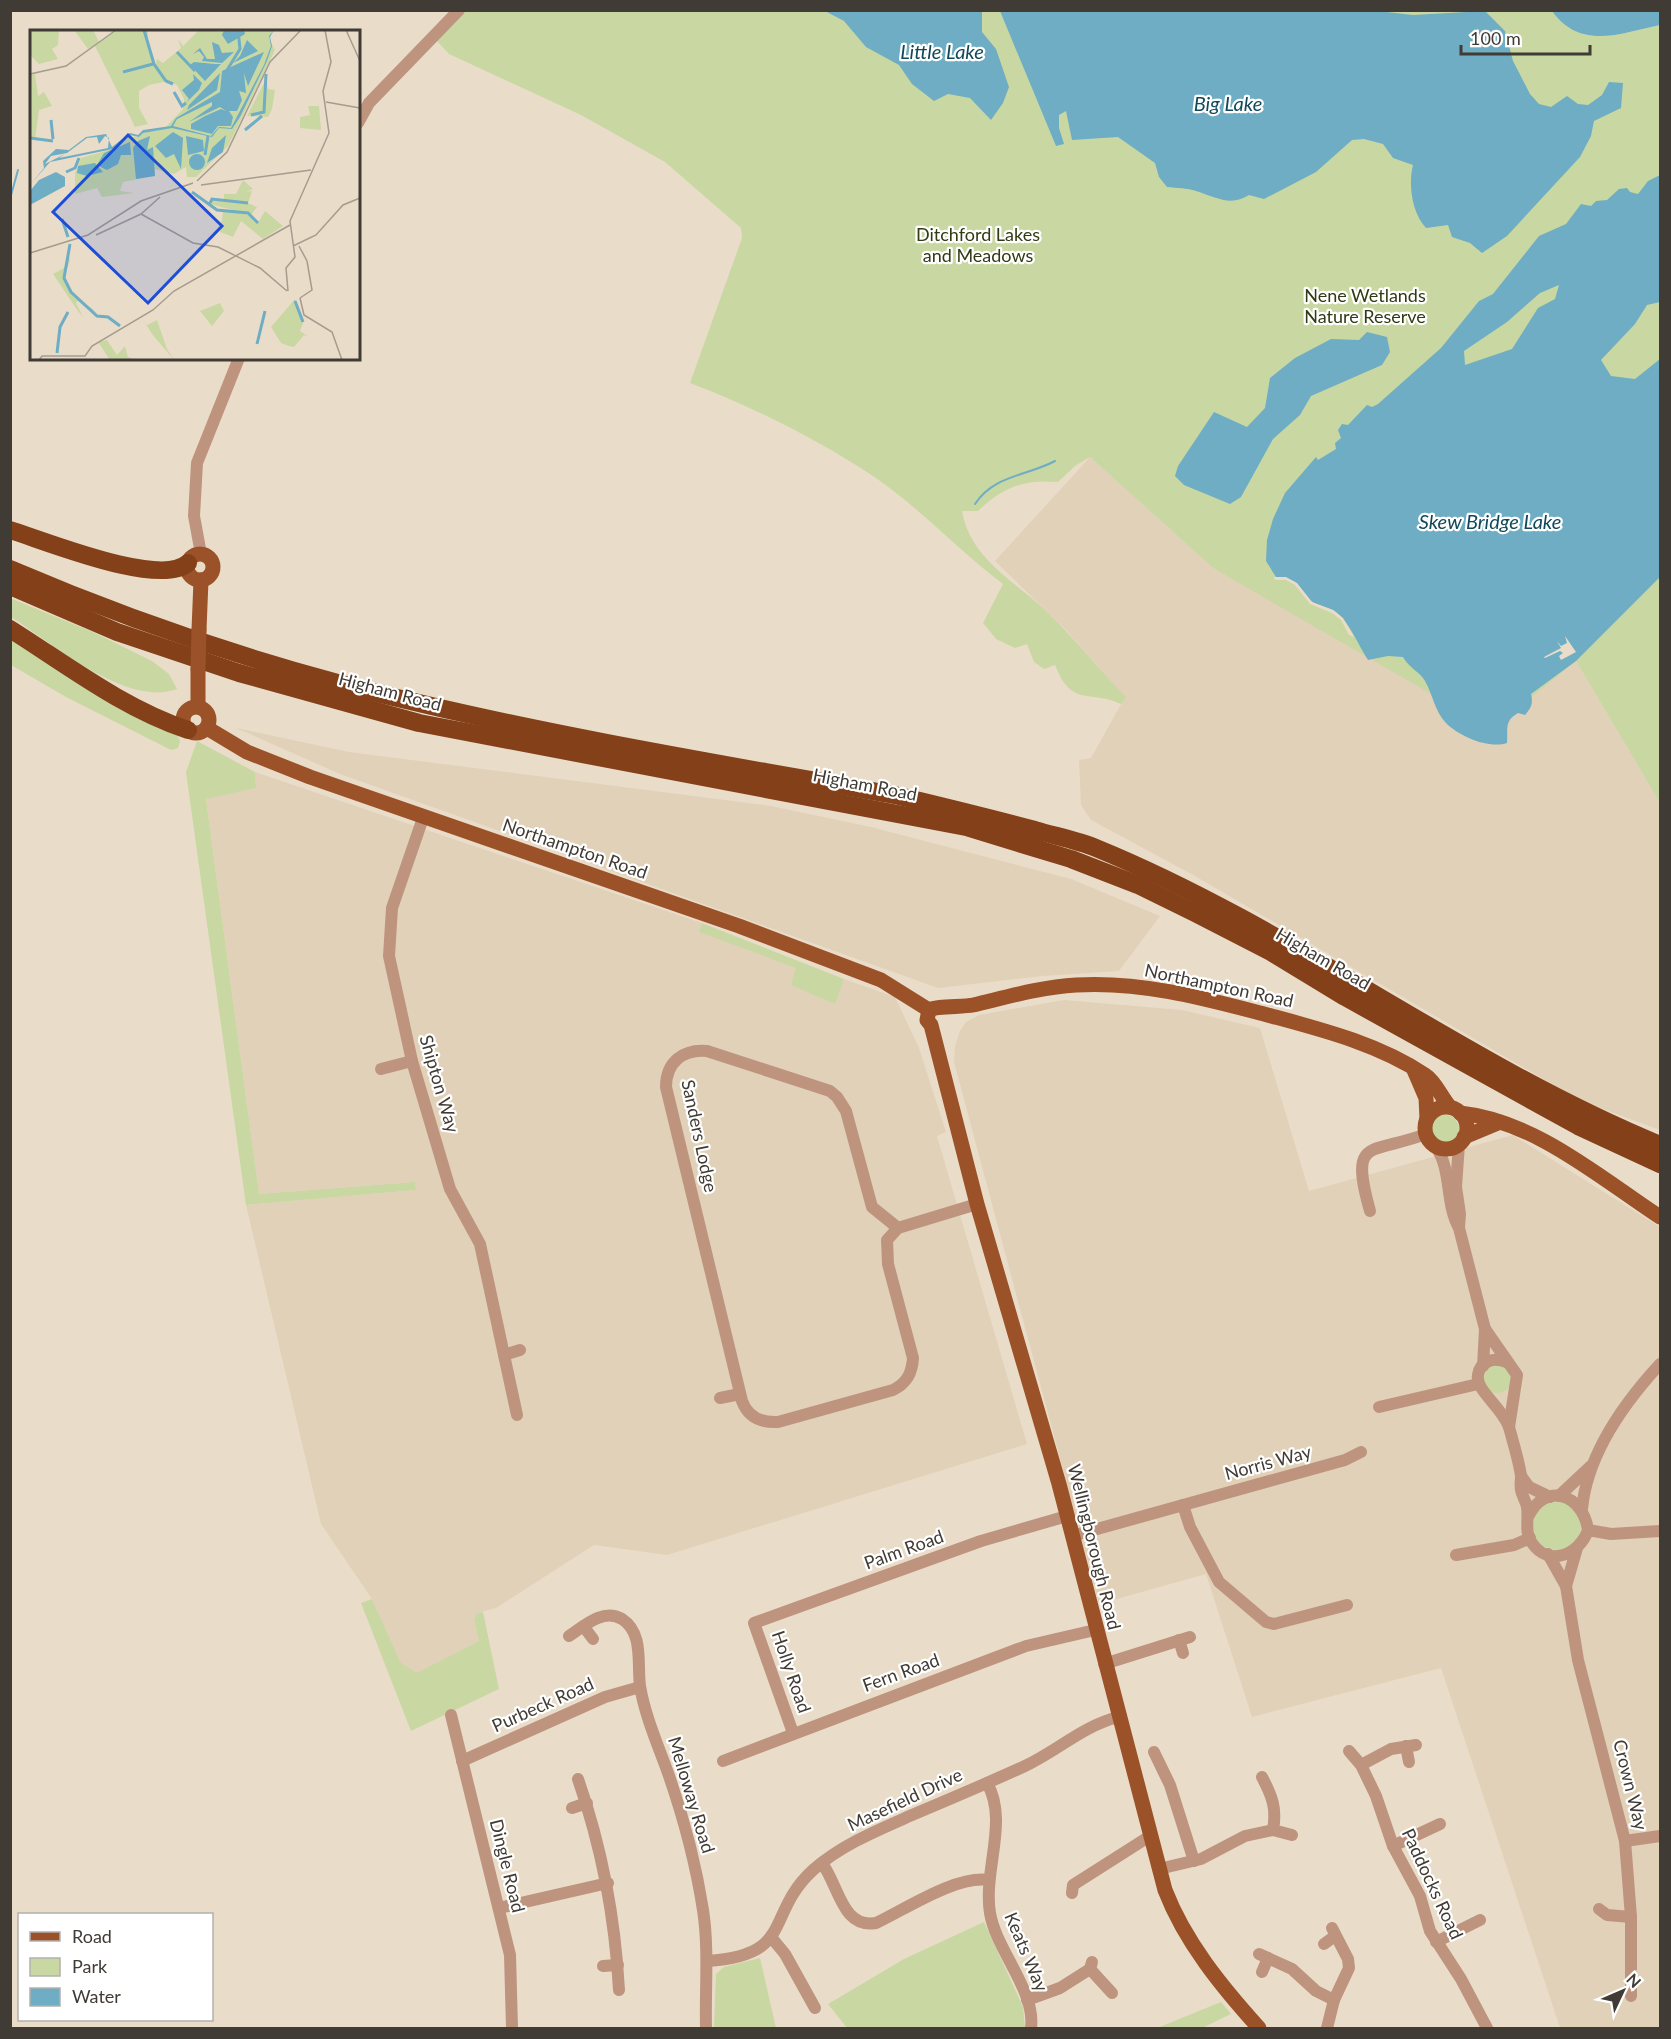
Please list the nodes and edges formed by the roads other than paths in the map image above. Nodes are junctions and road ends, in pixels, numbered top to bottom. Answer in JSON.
{"nodes":[{"id":1,"x":459,"y":10,"type":"edge"},
{"id":2,"x":360,"y":119,"type":"edge"},
{"id":3,"x":238,"y":360,"type":"edge"},
{"id":4,"x":10,"y":530,"type":"edge"},
{"id":5,"x":195,"y":558,"type":"junction"},
{"id":6,"x":10,"y":569,"type":"edge"},
{"id":7,"x":201,"y":580,"type":"junction"},
{"id":8,"x":10,"y":586,"type":"edge"},
{"id":9,"x":10,"y":629,"type":"edge"},
{"id":10,"x":198,"y":707,"type":"junction"},
{"id":11,"x":207,"y":728,"type":"junction"},
{"id":12,"x":188,"y":730,"type":"junction"},
{"id":13,"x":423,"y":818,"type":"junction"},
{"id":14,"x":938,"y":1017,"type":"junction"},
{"id":15,"x":412,"y":1061,"type":"junction"},
{"id":16,"x":381,"y":1069,"type":"dead end"},
{"id":17,"x":1414,"y":1070,"type":"junction"},
{"id":18,"x":1455,"y":1110,"type":"junction"},
{"id":19,"x":1500,"y":1122,"type":"junction"},
{"id":20,"x":1429,"y":1133,"type":"junction"},
{"id":21,"x":1462,"y":1141,"type":"junction"},
{"id":22,"x":1660,"y":1145,"type":"edge"},
{"id":23,"x":1660,"y":1164,"type":"edge"},
{"id":24,"x":977,"y":1204,"type":"junction"},
{"id":25,"x":1370,"y":1211,"type":"dead end"},
{"id":26,"x":1660,"y":1216,"type":"edge"},
{"id":27,"x":898,"y":1228,"type":"junction"},
{"id":28,"x":1459,"y":1228,"type":"junction"},
{"id":29,"x":1485,"y":1329,"type":"junction"},
{"id":30,"x":520,"y":1350,"type":"dead end"},
{"id":31,"x":504,"y":1355,"type":"junction"},
{"id":32,"x":1506,"y":1362,"type":"junction"},
{"id":33,"x":1660,"y":1364,"type":"edge"},
{"id":34,"x":1483,"y":1366,"type":"junction"},
{"id":35,"x":1478,"y":1384,"type":"junction"},
{"id":36,"x":1514,"y":1389,"type":"junction"},
{"id":37,"x":740,"y":1394,"type":"junction"},
{"id":38,"x":720,"y":1398,"type":"dead end"},
{"id":39,"x":1491,"y":1398,"type":"junction"},
{"id":40,"x":1379,"y":1407,"type":"dead end"},
{"id":41,"x":517,"y":1415,"type":"dead end"},
{"id":42,"x":1509,"y":1426,"type":"junction"},
{"id":43,"x":1361,"y":1452,"type":"dead end"},
{"id":44,"x":1592,"y":1466,"type":"junction"},
{"id":45,"x":1521,"y":1476,"type":"junction"},
{"id":46,"x":1555,"y":1497,"type":"junction"},
{"id":47,"x":1183,"y":1505,"type":"junction"},
{"id":48,"x":1582,"y":1509,"type":"junction"},
{"id":49,"x":1067,"y":1516,"type":"junction"},
{"id":50,"x":1528,"y":1517,"type":"junction"},
{"id":51,"x":1588,"y":1530,"type":"junction"},
{"id":52,"x":1660,"y":1532,"type":"edge"},
{"id":53,"x":1072,"y":1536,"type":"junction"},
{"id":54,"x":1530,"y":1538,"type":"junction"},
{"id":55,"x":1577,"y":1548,"type":"junction"},
{"id":56,"x":1548,"y":1554,"type":"junction"},
{"id":57,"x":1456,"y":1556,"type":"dead end"},
{"id":58,"x":1566,"y":1586,"type":"junction"},
{"id":59,"x":1347,"y":1605,"type":"dead end"},
{"id":60,"x":754,"y":1623,"type":"joint"},
{"id":61,"x":584,"y":1627,"type":"junction"},
{"id":62,"x":1095,"y":1630,"type":"junction"},
{"id":63,"x":569,"y":1636,"type":"dead end"},
{"id":64,"x":593,"y":1639,"type":"dead end"},
{"id":65,"x":1183,"y":1653,"type":"dead end"},
{"id":66,"x":1104,"y":1664,"type":"junction"},
{"id":67,"x":640,"y":1687,"type":"junction"},
{"id":68,"x":451,"y":1715,"type":"dead end"},
{"id":69,"x":1118,"y":1718,"type":"junction"},
{"id":70,"x":793,"y":1733,"type":"junction"},
{"id":71,"x":1154,"y":1752,"type":"dead end"},
{"id":72,"x":1349,"y":1752,"type":"dead end"},
{"id":73,"x":462,"y":1761,"type":"junction"},
{"id":74,"x":723,"y":1761,"type":"dead end"},
{"id":75,"x":1409,"y":1762,"type":"dead end"},
{"id":76,"x":1361,"y":1765,"type":"junction"},
{"id":77,"x":1261,"y":1775,"type":"dead end"},
{"id":78,"x":578,"y":1779,"type":"dead end"},
{"id":79,"x":987,"y":1783,"type":"junction"},
{"id":80,"x":587,"y":1803,"type":"junction"},
{"id":81,"x":572,"y":1808,"type":"dead end"},
{"id":82,"x":1440,"y":1824,"type":"dead end"},
{"id":83,"x":1273,"y":1830,"type":"junction"},
{"id":84,"x":1292,"y":1835,"type":"dead end"},
{"id":85,"x":1150,"y":1836,"type":"junction"},
{"id":86,"x":1660,"y":1836,"type":"edge"},
{"id":87,"x":1625,"y":1841,"type":"junction"},
{"id":88,"x":1393,"y":1846,"type":"junction"},
{"id":89,"x":1194,"y":1861,"type":"junction"},
{"id":90,"x":822,"y":1863,"type":"junction"},
{"id":91,"x":1159,"y":1869,"type":"junction"},
{"id":92,"x":989,"y":1880,"type":"junction"},
{"id":93,"x":608,"y":1883,"type":"junction"},
{"id":94,"x":1072,"y":1893,"type":"dead end"},
{"id":95,"x":499,"y":1908,"type":"junction"},
{"id":96,"x":1599,"y":1909,"type":"dead end"},
{"id":97,"x":1631,"y":1917,"type":"junction"},
{"id":98,"x":1480,"y":1920,"type":"dead end"},
{"id":99,"x":771,"y":1937,"type":"junction"},
{"id":100,"x":1436,"y":1942,"type":"junction"},
{"id":101,"x":1324,"y":1944,"type":"dead end"},
{"id":102,"x":707,"y":1961,"type":"junction"},
{"id":103,"x":618,"y":1965,"type":"junction"},
{"id":104,"x":603,"y":1966,"type":"dead end"},
{"id":105,"x":1262,"y":1972,"type":"dead end"},
{"id":106,"x":619,"y":1990,"type":"dead end"},
{"id":107,"x":1112,"y":1993,"type":"dead end"},
{"id":108,"x":1631,"y":1996,"type":"dead end"},
{"id":109,"x":1027,"y":2000,"type":"junction"},
{"id":110,"x":1334,"y":2000,"type":"junction"},
{"id":111,"x":815,"y":2008,"type":"dead end"},
{"id":112,"x":512,"y":2028,"type":"edge"},
{"id":113,"x":706,"y":2028,"type":"edge"},
{"id":114,"x":1031,"y":2028,"type":"edge"},
{"id":115,"x":1259,"y":2028,"type":"edge"},
{"id":116,"x":1327,"y":2028,"type":"edge"},
{"id":117,"x":1488,"y":2028,"type":"edge"}],
"edges":[{"from":1,"to":2,"type":"street"},
{"from":3,"to":5,"type":"street"},
{"from":4,"to":5,"type":"highway"},
{"from":5,"to":7,"type":"main road"},
{"from":5,"to":7,"type":"main road"},
{"from":6,"to":22,"type":"highway","name":"Higham Road"},
{"from":7,"to":10,"type":"main road","bridge":true},
{"from":8,"to":23,"type":"highway","name":"Higham Road"},
{"from":9,"to":12,"type":"highway"},
{"from":10,"to":11,"type":"main road"},
{"from":10,"to":12,"type":"main road"},
{"from":11,"to":12,"type":"main road"},
{"from":11,"to":13,"type":"main road","name":"Northampton Road"},
{"from":13,"to":14,"type":"main road","name":"Northampton Road"},
{"from":13,"to":15,"type":"street","name":"Shipton Way"},
{"from":14,"to":17,"type":"main road","name":"Northampton Road"},
{"from":14,"to":24,"type":"main road","name":"Wellingborough Road"},
{"from":15,"to":16,"type":"street"},
{"from":15,"to":31,"type":"street","name":"Shipton Way"},
{"from":17,"to":18,"type":"main road","name":"Northampton Road"},
{"from":17,"to":20,"type":"main road"},
{"from":18,"to":19,"type":"main road"},
{"from":18,"to":20,"type":"main road"},
{"from":18,"to":21,"type":"main road"},
{"from":19,"to":21,"type":"main road"},
{"from":19,"to":26,"type":"main road"},
{"from":20,"to":21,"type":"main road"},
{"from":20,"to":25,"type":"street"},
{"from":20,"to":28,"type":"street"},
{"from":21,"to":28,"type":"street"},
{"from":24,"to":27,"type":"street"},
{"from":24,"to":49,"type":"main road","name":"Wellingborough Road"},
{"from":27,"to":37,"type":"street","name":"Sanders Lodge"},
{"from":27,"to":37,"type":"street","name":"Sanders Lodge"},
{"from":28,"to":29,"type":"street"},
{"from":29,"to":32,"type":"street"},
{"from":29,"to":34,"type":"street"},
{"from":30,"to":31,"type":"street"},
{"from":31,"to":41,"type":"street","name":"Shipton Way"},
{"from":32,"to":34,"type":"street"},
{"from":32,"to":36,"type":"street"},
{"from":33,"to":44,"type":"street"},
{"from":34,"to":35,"type":"street"},
{"from":35,"to":39,"type":"street"},
{"from":35,"to":40,"type":"street"},
{"from":36,"to":39,"type":"street"},
{"from":36,"to":42,"type":"street"},
{"from":37,"to":38,"type":"street"},
{"from":39,"to":42,"type":"street"},
{"from":42,"to":45,"type":"street"},
{"from":43,"to":47,"type":"street","name":"Norris Way"},
{"from":44,"to":46,"type":"street"},
{"from":44,"to":48,"type":"street"},
{"from":45,"to":46,"type":"street"},
{"from":45,"to":50,"type":"street"},
{"from":46,"to":48,"type":"street"},
{"from":46,"to":50,"type":"street"},
{"from":47,"to":53,"type":"street","name":"Norris Way"},
{"from":47,"to":59,"type":"street"},
{"from":48,"to":51,"type":"street"},
{"from":49,"to":53,"type":"main road","name":"Wellingborough Road"},
{"from":49,"to":60,"type":"street","name":"Palm Road"},
{"from":50,"to":54,"type":"street"},
{"from":51,"to":52,"type":"street"},
{"from":51,"to":55,"type":"street"},
{"from":53,"to":62,"type":"main road","name":"Wellingborough Road"},
{"from":54,"to":56,"type":"street"},
{"from":54,"to":57,"type":"street"},
{"from":55,"to":56,"type":"street"},
{"from":55,"to":58,"type":"street","name":"Crown Way"},
{"from":56,"to":58,"type":"street","name":"Crown Way"},
{"from":58,"to":87,"type":"street","name":"Crown Way"},
{"from":60,"to":70,"type":"street","name":"Holly Road"},
{"from":61,"to":63,"type":"street","name":"Melloway Road"},
{"from":61,"to":64,"type":"street"},
{"from":61,"to":67,"type":"street","name":"Melloway Road"},
{"from":62,"to":66,"type":"main road","name":"Wellingborough Road"},
{"from":62,"to":70,"type":"street","name":"Fern Road"},
{"from":65,"to":66,"type":"street"},
{"from":66,"to":69,"type":"main road","name":"Wellingborough Road"},
{"from":67,"to":73,"type":"street","name":"Purbeck Road"},
{"from":67,"to":102,"type":"street","name":"Melloway Road"},
{"from":68,"to":73,"type":"street","name":"Dingle Road"},
{"from":69,"to":79,"type":"street","name":"Masefield Drive"},
{"from":69,"to":85,"type":"main road","name":"Wellingborough Road"},
{"from":70,"to":74,"type":"street","name":"Fern Road"},
{"from":71,"to":89,"type":"street"},
{"from":72,"to":76,"type":"street","name":"Paddocks Road"},
{"from":73,"to":95,"type":"street","name":"Dingle Road"},
{"from":75,"to":76,"type":"street"},
{"from":76,"to":88,"type":"street","name":"Paddocks Road"},
{"from":77,"to":83,"type":"street"},
{"from":78,"to":80,"type":"street"},
{"from":79,"to":90,"type":"street","name":"Masefield Drive"},
{"from":79,"to":92,"type":"street","name":"Keats Way"},
{"from":80,"to":81,"type":"street"},
{"from":80,"to":93,"type":"street"},
{"from":82,"to":88,"type":"street"},
{"from":83,"to":84,"type":"street"},
{"from":83,"to":89,"type":"street"},
{"from":85,"to":91,"type":"main road","name":"Wellingborough Road"},
{"from":85,"to":94,"type":"street"},
{"from":86,"to":87,"type":"street"},
{"from":87,"to":97,"type":"street","name":"Crown Way"},
{"from":88,"to":100,"type":"street","name":"Paddocks Road"},
{"from":89,"to":91,"type":"street"},
{"from":90,"to":92,"type":"street"},
{"from":90,"to":99,"type":"street","name":"Masefield Drive"},
{"from":91,"to":115,"type":"main road","name":"Wellingborough Road"},
{"from":92,"to":109,"type":"street","name":"Keats Way"},
{"from":93,"to":95,"type":"street"},
{"from":93,"to":103,"type":"street"},
{"from":95,"to":112,"type":"street","name":"Dingle Road"},
{"from":96,"to":97,"type":"street"},
{"from":97,"to":108,"type":"street","name":"Crown Way"},
{"from":98,"to":100,"type":"street"},
{"from":99,"to":102,"type":"street","name":"Masefield Drive"},
{"from":99,"to":111,"type":"street"},
{"from":100,"to":117,"type":"street","name":"Paddocks Road"},
{"from":101,"to":110,"type":"street"},
{"from":102,"to":113,"type":"street","name":"Melloway Road"},
{"from":103,"to":104,"type":"street"},
{"from":103,"to":106,"type":"street"},
{"from":105,"to":110,"type":"street"},
{"from":107,"to":109,"type":"street"},
{"from":109,"to":114,"type":"street","name":"Keats Way"},
{"from":110,"to":116,"type":"street"}]}
